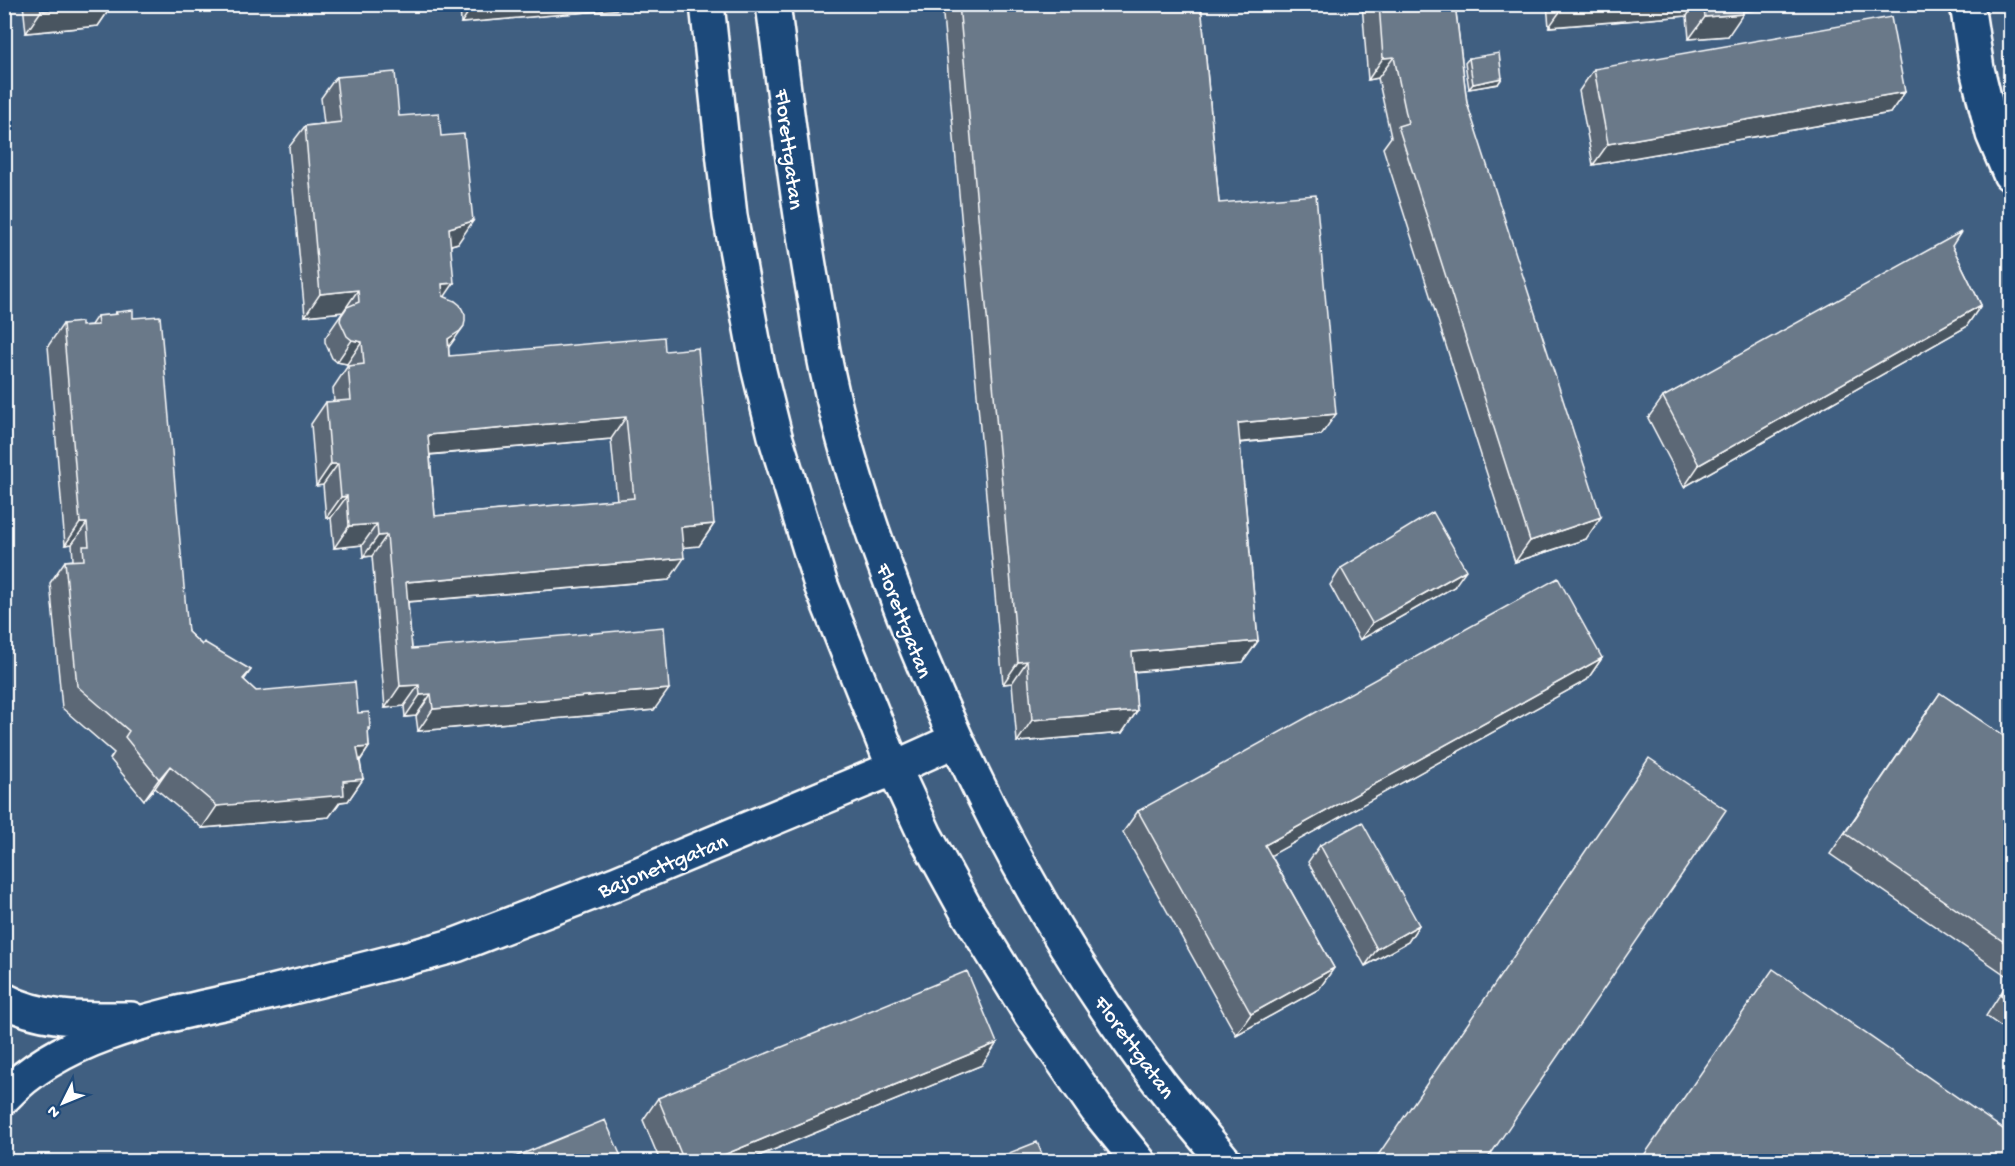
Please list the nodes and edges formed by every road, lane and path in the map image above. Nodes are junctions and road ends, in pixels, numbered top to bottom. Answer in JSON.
{"nodes":[{"id":1,"x":707,"y":4,"type":"edge"},
{"id":2,"x":773,"y":4,"type":"edge"},
{"id":3,"x":1967,"y":4,"type":"edge"},
{"id":4,"x":2010,"y":174,"type":"edge"},
{"id":5,"x":956,"y":740,"type":"junction"},
{"id":6,"x":894,"y":768,"type":"junction"},
{"id":7,"x":4,"y":1000,"type":"edge"},
{"id":8,"x":151,"y":1020,"type":"junction"},
{"id":9,"x":4,"y":1097,"type":"edge"},
{"id":10,"x":1139,"y":1161,"type":"edge"},
{"id":11,"x":1225,"y":1161,"type":"edge"}],
"edges":[{"from":1,"to":6,"type":"street"},
{"from":2,"to":5,"type":"street","name":"Florettgatan"},
{"from":3,"to":4,"type":"street"},
{"from":5,"to":6,"type":"street","name":"Bajonettgatan"},
{"from":5,"to":11,"type":"street","name":"Florettgatan"},
{"from":6,"to":8,"type":"street","name":"Bajonettgatan"},
{"from":6,"to":10,"type":"street"},
{"from":7,"to":8,"type":"street"},
{"from":8,"to":9,"type":"street"}]}
